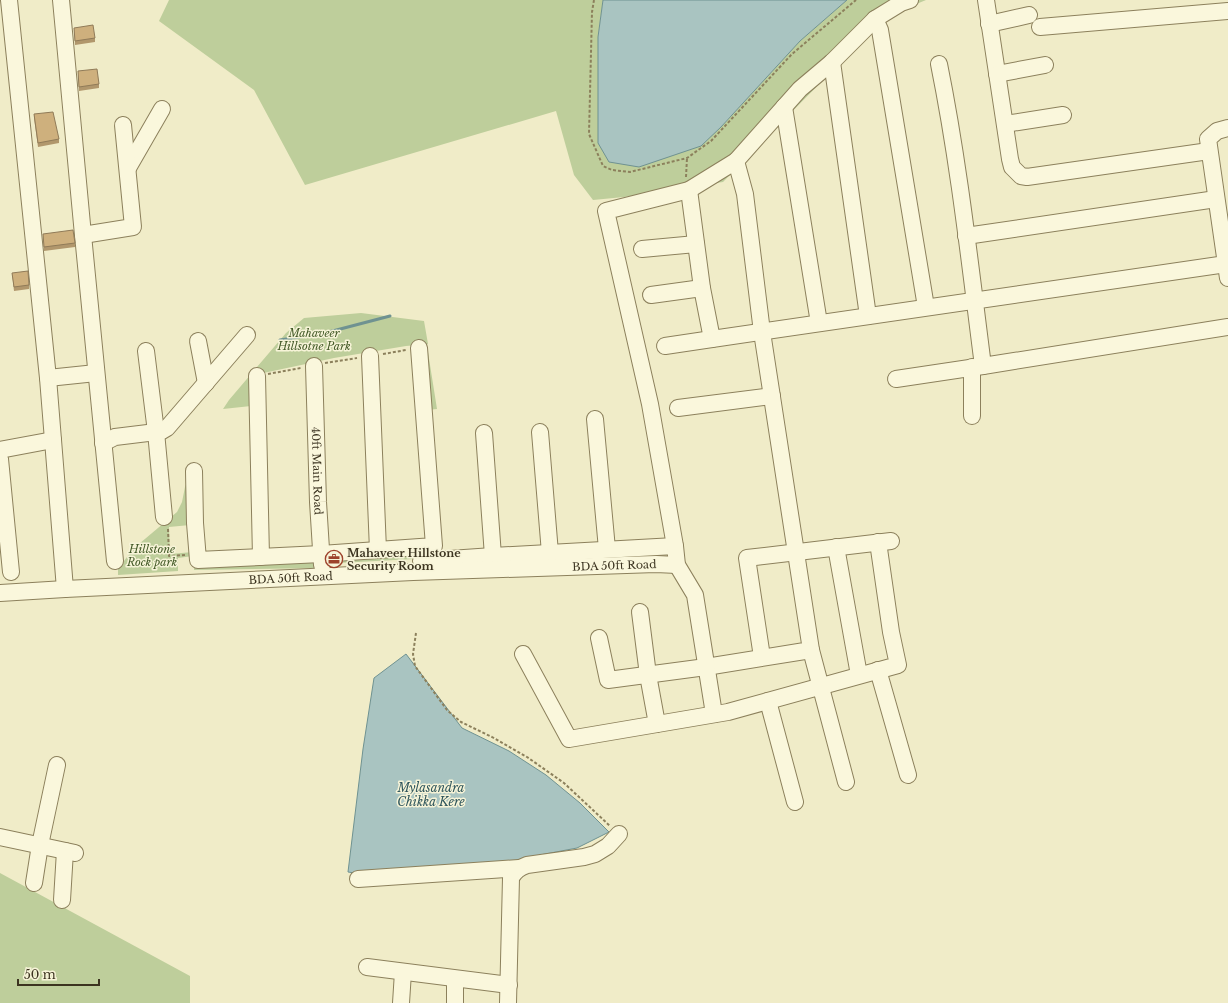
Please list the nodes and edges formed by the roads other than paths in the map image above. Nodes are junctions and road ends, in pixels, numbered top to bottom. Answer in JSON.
{"nodes":[{"id":1,"x":8,"y":0,"type":"edge"},
{"id":2,"x":60,"y":0,"type":"edge"},
{"id":3,"x":910,"y":0,"type":"edge"},
{"id":4,"x":986,"y":0,"type":"edge"},
{"id":5,"x":1228,"y":10,"type":"edge"},
{"id":6,"x":1029,"y":15,"type":"dead end"},
{"id":7,"x":875,"y":18,"type":"junction"},
{"id":8,"x":989,"y":24,"type":"junction"},
{"id":9,"x":1040,"y":27,"type":"dead end"},
{"id":10,"x":832,"y":62,"type":"junction"},
{"id":11,"x":939,"y":64,"type":"dead end"},
{"id":12,"x":1045,"y":65,"type":"dead end"},
{"id":13,"x":997,"y":74,"type":"junction"},
{"id":14,"x":784,"y":107,"type":"junction"},
{"id":15,"x":162,"y":110,"type":"dead end"},
{"id":16,"x":1062,"y":115,"type":"dead end"},
{"id":17,"x":1005,"y":124,"type":"junction"},
{"id":18,"x":123,"y":125,"type":"dead end"},
{"id":19,"x":1228,"y":128,"type":"edge"},
{"id":20,"x":1209,"y":151,"type":"junction"},
{"id":21,"x":736,"y":161,"type":"junction"},
{"id":22,"x":128,"y":168,"type":"junction"},
{"id":23,"x":687,"y":190,"type":"junction"},
{"id":24,"x":1216,"y":199,"type":"junction"},
{"id":25,"x":82,"y":235,"type":"junction"},
{"id":26,"x":966,"y":236,"type":"junction"},
{"id":27,"x":696,"y":244,"type":"junction"},
{"id":28,"x":642,"y":249,"type":"dead end"},
{"id":29,"x":1227,"y":271,"type":"edge"},
{"id":30,"x":702,"y":288,"type":"junction"},
{"id":31,"x":651,"y":295,"type":"dead end"},
{"id":32,"x":974,"y":300,"type":"junction"},
{"id":33,"x":926,"y":307,"type":"junction"},
{"id":34,"x":868,"y":316,"type":"junction"},
{"id":35,"x":818,"y":323,"type":"junction"},
{"id":36,"x":1228,"y":327,"type":"edge"},
{"id":37,"x":762,"y":332,"type":"junction"},
{"id":38,"x":246,"y":335,"type":"dead end"},
{"id":39,"x":712,"y":339,"type":"junction"},
{"id":40,"x":198,"y":342,"type":"dead end"},
{"id":41,"x":665,"y":346,"type":"dead end"},
{"id":42,"x":419,"y":348,"type":"road end"},
{"id":43,"x":146,"y":351,"type":"dead end"},
{"id":44,"x":370,"y":356,"type":"road end"},
{"id":45,"x":314,"y":366,"type":"road end"},
{"id":46,"x":978,"y":366,"type":"junction"},
{"id":47,"x":96,"y":373,"type":"junction"},
{"id":48,"x":257,"y":376,"type":"road end"},
{"id":49,"x":48,"y":378,"type":"junction"},
{"id":50,"x":896,"y":379,"type":"dead end"},
{"id":51,"x":206,"y":383,"type":"junction"},
{"id":52,"x":772,"y":396,"type":"junction"},
{"id":53,"x":678,"y":408,"type":"dead end"},
{"id":54,"x":972,"y":416,"type":"dead end"},
{"id":55,"x":595,"y":419,"type":"dead end"},
{"id":56,"x":156,"y":432,"type":"junction"},
{"id":57,"x":540,"y":432,"type":"dead end"},
{"id":58,"x":484,"y":433,"type":"dead end"},
{"id":59,"x":53,"y":440,"type":"junction"},
{"id":60,"x":103,"y":443,"type":"junction"},
{"id":61,"x":0,"y":450,"type":"edge"},
{"id":62,"x":0,"y":460,"type":"edge"},
{"id":63,"x":194,"y":471,"type":"dead end"},
{"id":64,"x":166,"y":521,"type":"road end"},
{"id":65,"x":675,"y":546,"type":"junction"},
{"id":66,"x":836,"y":547,"type":"junction"},
{"id":67,"x":378,"y":550,"type":"junction"},
{"id":68,"x":607,"y":550,"type":"junction"},
{"id":69,"x":795,"y":552,"type":"junction"},
{"id":70,"x":550,"y":553,"type":"junction"},
{"id":71,"x":493,"y":556,"type":"junction"},
{"id":72,"x":261,"y":557,"type":"junction"},
{"id":73,"x":115,"y":561,"type":"dead end"},
{"id":74,"x":677,"y":565,"type":"junction"},
{"id":75,"x":322,"y":566,"type":"junction"},
{"id":76,"x":6,"y":577,"type":"edge"},
{"id":77,"x":65,"y":585,"type":"junction"},
{"id":78,"x":0,"y":593,"type":"edge"},
{"id":79,"x":640,"y":612,"type":"dead end"},
{"id":80,"x":600,"y":638,"type":"dead end"},
{"id":81,"x":811,"y":650,"type":"junction"},
{"id":82,"x":523,"y":654,"type":"dead end"},
{"id":83,"x":762,"y":657,"type":"junction"},
{"id":84,"x":706,"y":667,"type":"junction"},
{"id":85,"x":878,"y":670,"type":"junction"},
{"id":86,"x":648,"y":675,"type":"junction"},
{"id":87,"x":860,"y":675,"type":"junction"},
{"id":88,"x":820,"y":686,"type":"junction"},
{"id":89,"x":768,"y":701,"type":"junction"},
{"id":90,"x":714,"y":714,"type":"junction"},
{"id":91,"x":657,"y":724,"type":"junction"},
{"id":92,"x":57,"y":765,"type":"dead end"},
{"id":93,"x":908,"y":775,"type":"dead end"},
{"id":94,"x":846,"y":782,"type":"dead end"},
{"id":95,"x":795,"y":802,"type":"dead end"},
{"id":96,"x":619,"y":834,"type":"road end"},
{"id":97,"x":0,"y":837,"type":"edge"},
{"id":98,"x":40,"y":846,"type":"junction"},
{"id":99,"x":519,"y":868,"type":"junction"},
{"id":100,"x":358,"y":879,"type":"dead end"},
{"id":101,"x":34,"y":883,"type":"dead end"},
{"id":102,"x":62,"y":900,"type":"dead end"},
{"id":103,"x":367,"y":968,"type":"dead end"},
{"id":104,"x":403,"y":972,"type":"junction"},
{"id":105,"x":456,"y":979,"type":"junction"},
{"id":106,"x":509,"y":985,"type":"junction"},
{"id":107,"x":401,"y":1003,"type":"edge"},
{"id":108,"x":455,"y":1003,"type":"edge"},
{"id":109,"x":508,"y":1003,"type":"edge"}],
"edges":[{"from":1,"to":49,"type":"street"},
{"from":2,"to":25,"type":"street"},
{"from":3,"to":7,"type":"street"},
{"from":4,"to":8,"type":"street"},
{"from":5,"to":9,"type":"street"},
{"from":6,"to":8,"type":"street"},
{"from":7,"to":10,"type":"street"},
{"from":7,"to":33,"type":"street"},
{"from":8,"to":13,"type":"street"},
{"from":10,"to":14,"type":"street"},
{"from":10,"to":34,"type":"street"},
{"from":11,"to":26,"type":"street"},
{"from":12,"to":13,"type":"street"},
{"from":13,"to":17,"type":"street"},
{"from":14,"to":21,"type":"street"},
{"from":14,"to":35,"type":"street"},
{"from":15,"to":22,"type":"street"},
{"from":16,"to":17,"type":"street"},
{"from":17,"to":20,"type":"street"},
{"from":18,"to":22,"type":"street"},
{"from":19,"to":20,"type":"street"},
{"from":20,"to":24,"type":"street"},
{"from":21,"to":23,"type":"street"},
{"from":21,"to":37,"type":"street"},
{"from":22,"to":25,"type":"street"},
{"from":23,"to":27,"type":"street"},
{"from":23,"to":65,"type":"street"},
{"from":24,"to":26,"type":"street"},
{"from":24,"to":29,"type":"street"},
{"from":25,"to":47,"type":"street"},
{"from":26,"to":32,"type":"street"},
{"from":27,"to":28,"type":"street"},
{"from":27,"to":30,"type":"street"},
{"from":29,"to":32,"type":"street"},
{"from":30,"to":31,"type":"street"},
{"from":30,"to":39,"type":"street"},
{"from":32,"to":33,"type":"street"},
{"from":32,"to":46,"type":"street"},
{"from":33,"to":34,"type":"street"},
{"from":34,"to":35,"type":"street"},
{"from":35,"to":37,"type":"street"},
{"from":36,"to":46,"type":"street"},
{"from":37,"to":39,"type":"street"},
{"from":37,"to":52,"type":"street"},
{"from":38,"to":51,"type":"street"},
{"from":39,"to":41,"type":"street"},
{"from":40,"to":51,"type":"street"},
{"from":42,"to":67,"type":"street"},
{"from":43,"to":56,"type":"street"},
{"from":44,"to":67,"type":"street"},
{"from":45,"to":75,"type":"street","name":"40ft Main Road"},
{"from":46,"to":50,"type":"street"},
{"from":46,"to":54,"type":"street"},
{"from":47,"to":49,"type":"street"},
{"from":47,"to":60,"type":"street"},
{"from":48,"to":72,"type":"street"},
{"from":49,"to":59,"type":"street"},
{"from":51,"to":56,"type":"street"},
{"from":52,"to":53,"type":"street"},
{"from":52,"to":69,"type":"street"},
{"from":55,"to":68,"type":"street"},
{"from":56,"to":60,"type":"street"},
{"from":56,"to":64,"type":"street"},
{"from":57,"to":70,"type":"street"},
{"from":58,"to":71,"type":"street"},
{"from":59,"to":61,"type":"street"},
{"from":59,"to":77,"type":"street"},
{"from":60,"to":73,"type":"street"},
{"from":62,"to":76,"type":"street"},
{"from":63,"to":72,"type":"street"},
{"from":65,"to":68,"type":"street","name":"BDA 50ft Road"},
{"from":65,"to":74,"type":"street"},
{"from":66,"to":69,"type":"street"},
{"from":66,"to":85,"type":"street"},
{"from":66,"to":87,"type":"street"},
{"from":67,"to":75,"type":"street"},
{"from":68,"to":70,"type":"street","name":"BDA 50ft Road"},
{"from":69,"to":81,"type":"street"},
{"from":69,"to":83,"type":"street"},
{"from":70,"to":71,"type":"street","name":"BDA 50ft Road"},
{"from":71,"to":75,"type":"street","name":"BDA 50ft Road"},
{"from":72,"to":75,"type":"street"},
{"from":74,"to":75,"type":"street","name":"BDA 50ft Road"},
{"from":74,"to":84,"type":"street"},
{"from":75,"to":77,"type":"street","name":"BDA 50ft Road"},
{"from":76,"to":77,"type":"street","name":"BDA 50ft Road"},
{"from":77,"to":78,"type":"street","name":"BDA 50ft Road"},
{"from":79,"to":86,"type":"street"},
{"from":80,"to":86,"type":"street"},
{"from":81,"to":83,"type":"street"},
{"from":81,"to":88,"type":"street"},
{"from":82,"to":91,"type":"street"},
{"from":83,"to":84,"type":"street"},
{"from":84,"to":86,"type":"street"},
{"from":84,"to":90,"type":"street"},
{"from":85,"to":87,"type":"street"},
{"from":85,"to":93,"type":"street"},
{"from":86,"to":91,"type":"street"},
{"from":87,"to":88,"type":"street"},
{"from":88,"to":89,"type":"street"},
{"from":88,"to":94,"type":"street"},
{"from":89,"to":90,"type":"street"},
{"from":89,"to":95,"type":"street"},
{"from":90,"to":91,"type":"street"},
{"from":92,"to":98,"type":"street"},
{"from":96,"to":99,"type":"street"},
{"from":97,"to":98,"type":"street"},
{"from":98,"to":101,"type":"street"},
{"from":98,"to":102,"type":"street"},
{"from":99,"to":100,"type":"street"},
{"from":99,"to":106,"type":"street"},
{"from":103,"to":104,"type":"street"},
{"from":104,"to":105,"type":"street"},
{"from":104,"to":107,"type":"street"},
{"from":105,"to":106,"type":"street"},
{"from":105,"to":108,"type":"street"},
{"from":106,"to":109,"type":"street"}]}
